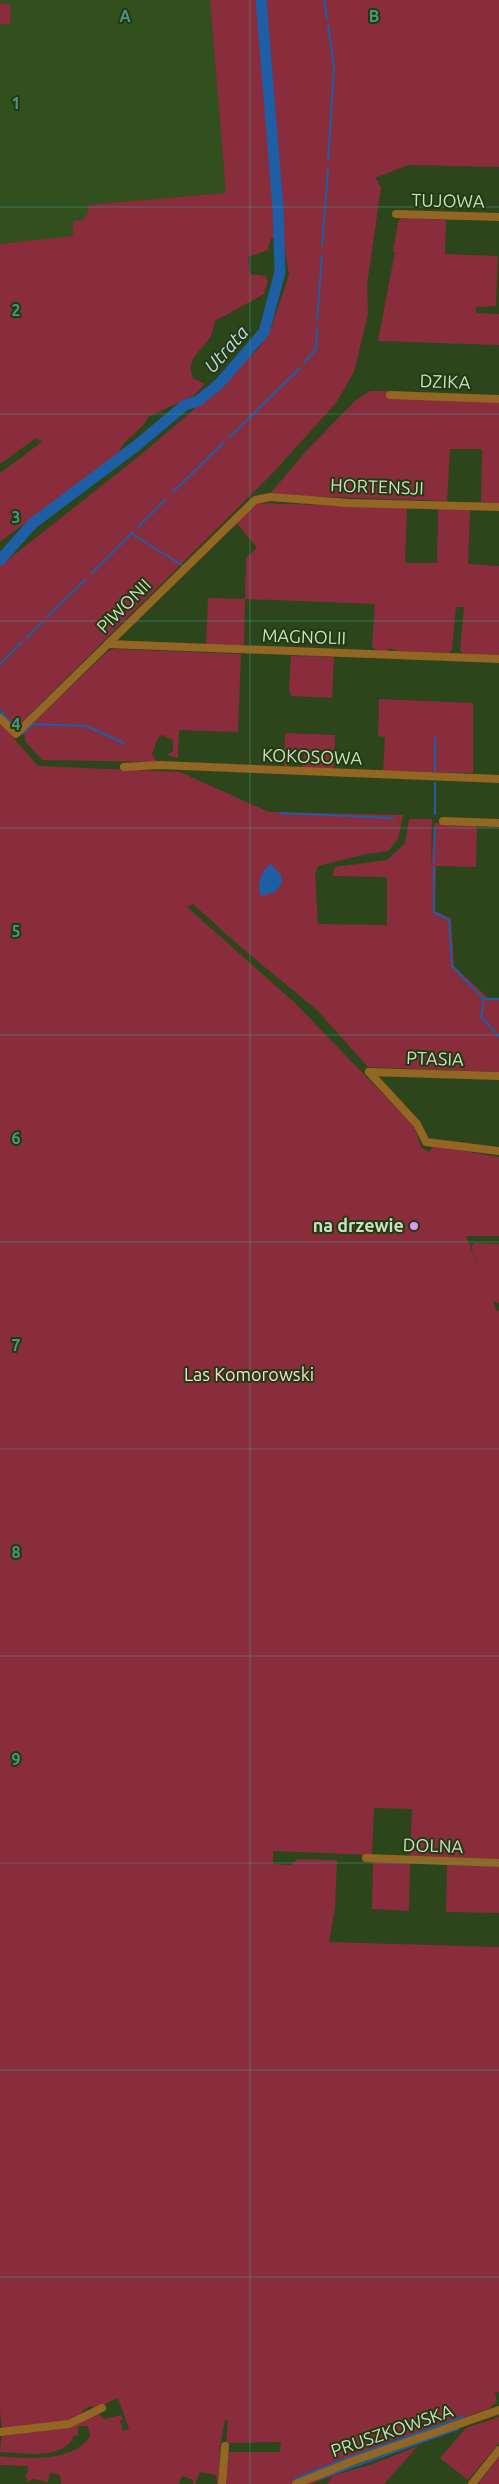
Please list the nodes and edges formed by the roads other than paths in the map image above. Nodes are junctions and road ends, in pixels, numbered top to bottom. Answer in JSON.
{"nodes":[{"id":1,"x":396,"y":214,"type":"dead end"},
{"id":2,"x":499,"y":217,"type":"edge"},
{"id":3,"x":390,"y":395,"type":"dead end"},
{"id":4,"x":499,"y":399,"type":"edge"},
{"id":5,"x":255,"y":500,"type":"joint"},
{"id":6,"x":499,"y":506,"type":"edge"},
{"id":7,"x":108,"y":644,"type":"junction"},
{"id":8,"x":499,"y":659,"type":"edge"},
{"id":9,"x":0,"y":718,"type":"edge"},
{"id":10,"x":124,"y":767,"type":"dead end"},
{"id":11,"x":499,"y":778,"type":"edge"},
{"id":12,"x":443,"y":821,"type":"dead end"},
{"id":13,"x":499,"y":823,"type":"edge"},
{"id":14,"x":499,"y":1076,"type":"edge"},
{"id":15,"x":499,"y":1151,"type":"edge"},
{"id":16,"x":366,"y":1858,"type":"dead end"},
{"id":17,"x":499,"y":1863,"type":"edge"},
{"id":18,"x":102,"y":2408,"type":"dead end"},
{"id":19,"x":499,"y":2410,"type":"edge"},
{"id":20,"x":0,"y":2432,"type":"edge"},
{"id":21,"x":225,"y":2446,"type":"dead end"},
{"id":22,"x":499,"y":2450,"type":"edge"},
{"id":23,"x":222,"y":2484,"type":"edge"},
{"id":24,"x":296,"y":2484,"type":"edge"},
{"id":25,"x":472,"y":2484,"type":"edge"}],
"edges":[{"from":1,"to":2,"type":"street","name":"TUJOWA"},
{"from":3,"to":4,"type":"street","name":"DZIKA"},
{"from":5,"to":6,"type":"street","name":"HORTENSJI"},
{"from":5,"to":7,"type":"street","name":"PIWONII"},
{"from":7,"to":8,"type":"street","name":"MAGNOLII"},
{"from":7,"to":9,"type":"street","name":"PIWONII"},
{"from":10,"to":11,"type":"street","name":"KOKOSOWA"},
{"from":12,"to":13,"type":"street"},
{"from":14,"to":15,"type":"street","name":"PTASIA"},
{"from":16,"to":17,"type":"street","name":"DOLNA"},
{"from":18,"to":20,"type":"street"},
{"from":19,"to":24,"type":"street","name":"PRUSZKOWSKA"},
{"from":21,"to":23,"type":"street"},
{"from":22,"to":25,"type":"street"}]}
